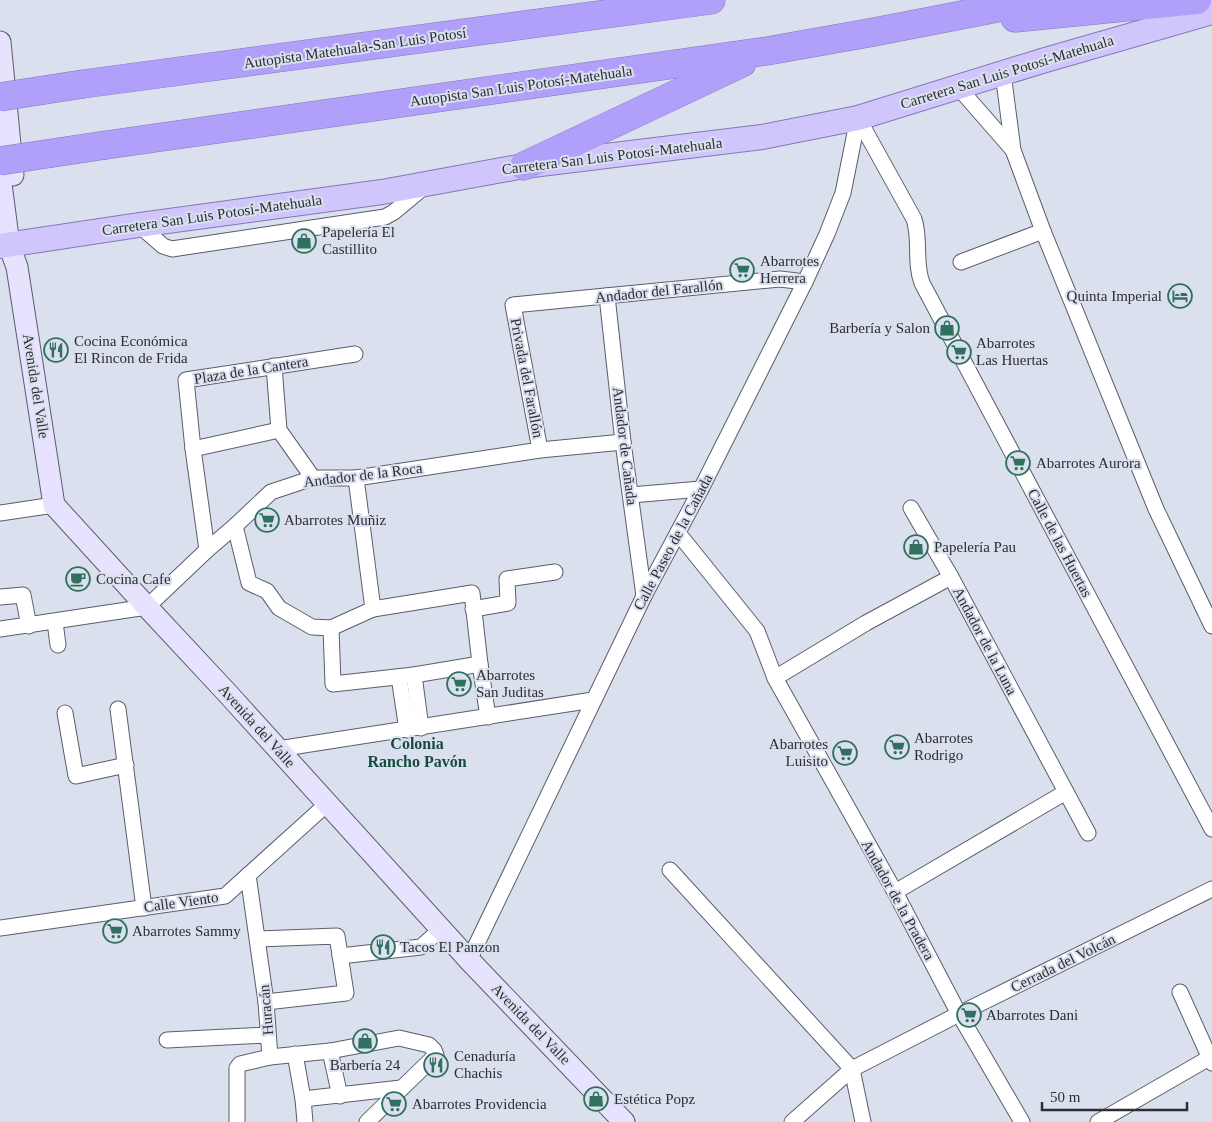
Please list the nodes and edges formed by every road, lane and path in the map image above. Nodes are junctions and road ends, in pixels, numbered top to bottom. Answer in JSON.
{"nodes":[{"id":1,"x":711,"y":0,"type":"edge"},
{"id":2,"x":1039,"y":0,"type":"edge"},
{"id":3,"x":1197,"y":0,"type":"edge"},
{"id":4,"x":1212,"y":12,"type":"edge"},
{"id":5,"x":874,"y":32,"type":"junction"},
{"id":6,"x":0,"y":42,"type":"edge"},
{"id":7,"x":767,"y":51,"type":"junction"},
{"id":8,"x":1002,"y":73,"type":"junction"},
{"id":9,"x":958,"y":87,"type":"junction"},
{"id":10,"x":0,"y":96,"type":"edge"},
{"id":11,"x":858,"y":118,"type":"junction"},
{"id":12,"x":1013,"y":150,"type":"junction"},
{"id":13,"x":0,"y":161,"type":"edge"},
{"id":14,"x":524,"y":166,"type":"junction"},
{"id":15,"x":0,"y":176,"type":"edge"},
{"id":16,"x":1043,"y":231,"type":"junction"},
{"id":17,"x":10,"y":244,"type":"edge"},
{"id":18,"x":961,"y":262,"type":"dead end"},
{"id":19,"x":805,"y":282,"type":"junction"},
{"id":20,"x":607,"y":296,"type":"junction"},
{"id":21,"x":513,"y":305,"type":"joint"},
{"id":22,"x":355,"y":354,"type":"dead end"},
{"id":23,"x":274,"y":366,"type":"junction"},
{"id":24,"x":279,"y":430,"type":"junction"},
{"id":25,"x":624,"y":442,"type":"junction"},
{"id":26,"x":193,"y":449,"type":"junction"},
{"id":27,"x":540,"y":450,"type":"junction"},
{"id":28,"x":313,"y":478,"type":"junction"},
{"id":29,"x":356,"y":478,"type":"junction"},
{"id":30,"x":701,"y":488,"type":"junction"},
{"id":31,"x":631,"y":495,"type":"junction"},
{"id":32,"x":54,"y":505,"type":"junction"},
{"id":33,"x":911,"y":508,"type":"dead end"},
{"id":34,"x":0,"y":513,"type":"edge"},
{"id":35,"x":234,"y":526,"type":"junction"},
{"id":36,"x":678,"y":532,"type":"junction"},
{"id":37,"x":207,"y":550,"type":"junction"},
{"id":38,"x":555,"y":572,"type":"dead end"},
{"id":39,"x":950,"y":577,"type":"junction"},
{"id":40,"x":644,"y":596,"type":"junction"},
{"id":41,"x":0,"y":597,"type":"edge"},
{"id":42,"x":147,"y":607,"type":"junction"},
{"id":43,"x":473,"y":609,"type":"junction"},
{"id":44,"x":373,"y":610,"type":"junction"},
{"id":45,"x":55,"y":622,"type":"junction"},
{"id":46,"x":28,"y":626,"type":"junction"},
{"id":47,"x":1212,"y":626,"type":"edge"},
{"id":48,"x":331,"y":628,"type":"junction"},
{"id":49,"x":0,"y":629,"type":"edge"},
{"id":50,"x":58,"y":645,"type":"dead end"},
{"id":51,"x":480,"y":664,"type":"junction"},
{"id":52,"x":414,"y":675,"type":"junction"},
{"id":53,"x":398,"y":677,"type":"junction"},
{"id":54,"x":775,"y":678,"type":"junction"},
{"id":55,"x":593,"y":700,"type":"junction"},
{"id":56,"x":118,"y":709,"type":"dead end"},
{"id":57,"x":65,"y":713,"type":"dead end"},
{"id":58,"x":488,"y":717,"type":"junction"},
{"id":59,"x":414,"y":729,"type":"junction"},
{"id":60,"x":278,"y":749,"type":"junction"},
{"id":61,"x":126,"y":765,"type":"junction"},
{"id":62,"x":1066,"y":792,"type":"junction"},
{"id":63,"x":328,"y":804,"type":"junction"},
{"id":64,"x":1212,"y":829,"type":"edge"},
{"id":65,"x":1088,"y":833,"type":"dead end"},
{"id":66,"x":670,"y":870,"type":"dead end"},
{"id":67,"x":248,"y":875,"type":"junction"},
{"id":68,"x":1212,"y":889,"type":"edge"},
{"id":69,"x":895,"y":892,"type":"junction"},
{"id":70,"x":144,"y":908,"type":"junction"},
{"id":71,"x":0,"y":928,"type":"edge"},
{"id":72,"x":441,"y":929,"type":"junction"},
{"id":73,"x":258,"y":939,"type":"junction"},
{"id":74,"x":340,"y":956,"type":"junction"},
{"id":75,"x":469,"y":960,"type":"junction"},
{"id":76,"x":1180,"y":992,"type":"dead end"},
{"id":77,"x":266,"y":1002,"type":"junction"},
{"id":78,"x":960,"y":1014,"type":"junction"},
{"id":79,"x":268,"y":1035,"type":"junction"},
{"id":80,"x":167,"y":1040,"type":"dead end"},
{"id":81,"x":330,"y":1051,"type":"junction"},
{"id":82,"x":295,"y":1054,"type":"junction"},
{"id":83,"x":270,"y":1057,"type":"junction"},
{"id":84,"x":1211,"y":1061,"type":"edge"},
{"id":85,"x":852,"y":1069,"type":"junction"},
{"id":86,"x":401,"y":1088,"type":"junction"},
{"id":87,"x":340,"y":1096,"type":"junction"},
{"id":88,"x":303,"y":1099,"type":"junction"},
{"id":89,"x":237,"y":1122,"type":"edge"},
{"id":90,"x":305,"y":1122,"type":"edge"},
{"id":91,"x":367,"y":1122,"type":"edge"},
{"id":92,"x":624,"y":1122,"type":"edge"},
{"id":93,"x":792,"y":1122,"type":"edge"},
{"id":94,"x":863,"y":1122,"type":"edge"},
{"id":95,"x":1022,"y":1122,"type":"edge"},
{"id":96,"x":1098,"y":1122,"type":"edge"}],
"edges":[{"from":1,"to":10,"type":"highway","name":"Autopista Matehuala-San Luis Potosí","bridge":true},
{"from":2,"to":5,"type":"highway","name":"Autopista San Luis Potosí-Matehuala"},
{"from":3,"to":5,"type":"highway"},
{"from":4,"to":8,"type":"main road","name":"Carretera San Luis Potosí-Matehuala"},
{"from":5,"to":7,"type":"highway","name":"Autopista San Luis Potosí-Matehuala"},
{"from":6,"to":17,"type":"street","name":"Avenida del Valle"},
{"from":7,"to":13,"type":"highway","name":"Autopista San Luis Potosí-Matehuala","bridge":true},
{"from":7,"to":14,"type":"highway"},
{"from":8,"to":9,"type":"main road","name":"Carretera San Luis Potosí-Matehuala"},
{"from":8,"to":12,"type":"street"},
{"from":9,"to":11,"type":"main road","name":"Carretera San Luis Potosí-Matehuala"},
{"from":9,"to":12,"type":"street"},
{"from":11,"to":14,"type":"main road","name":"Carretera San Luis Potosí-Matehuala"},
{"from":11,"to":19,"type":"street","name":"Calle Paseo de la Cañada"},
{"from":11,"to":64,"type":"street","name":"Calle de las Huertas"},
{"from":12,"to":16,"type":"street"},
{"from":14,"to":17,"type":"main road","name":"Carretera San Luis Potosí-Matehuala"},
{"from":15,"to":17,"type":"street","name":"Avenida del Valle"},
{"from":16,"to":18,"type":"street"},
{"from":16,"to":47,"type":"street"},
{"from":17,"to":32,"type":"street","name":"Avenida del Valle"},
{"from":19,"to":20,"type":"street","name":"Andador del Farallón"},
{"from":19,"to":30,"type":"street","name":"Calle Paseo de la Cañada"},
{"from":20,"to":21,"type":"street","name":"Andador del Farallón"},
{"from":20,"to":25,"type":"street","name":"Andador de Cañada"},
{"from":21,"to":27,"type":"street","name":"Privada del Farallón"},
{"from":22,"to":23,"type":"street","name":"Plaza de la Cantera"},
{"from":23,"to":24,"type":"street"},
{"from":23,"to":26,"type":"street","name":"Plaza de la Cantera"},
{"from":24,"to":26,"type":"street"},
{"from":24,"to":28,"type":"street"},
{"from":25,"to":27,"type":"street","name":"Andador de la Roca"},
{"from":25,"to":31,"type":"street","name":"Andador de Cañada"},
{"from":26,"to":37,"type":"street","name":"Plaza de la Cantera"},
{"from":27,"to":29,"type":"street","name":"Andador de la Roca"},
{"from":28,"to":29,"type":"street","name":"Andador de la Roca"},
{"from":28,"to":35,"type":"street","name":"Andador de la Roca"},
{"from":29,"to":44,"type":"street"},
{"from":30,"to":31,"type":"street"},
{"from":30,"to":36,"type":"street","name":"Calle Paseo de la Cañada"},
{"from":31,"to":40,"type":"street","name":"Andador de Cañada"},
{"from":32,"to":34,"type":"street"},
{"from":32,"to":42,"type":"street","name":"Avenida del Valle"},
{"from":33,"to":39,"type":"street"},
{"from":35,"to":37,"type":"street","name":"Andador de la Roca"},
{"from":35,"to":48,"type":"street"},
{"from":36,"to":40,"type":"street","name":"Calle Paseo de la Cañada"},
{"from":36,"to":54,"type":"street"},
{"from":37,"to":42,"type":"street","name":"Andador de la Roca"},
{"from":38,"to":43,"type":"street"},
{"from":39,"to":54,"type":"street","name":"Andador de la Luna"},
{"from":39,"to":62,"type":"street","name":"Andador de la Luna"},
{"from":40,"to":55,"type":"street","name":"Calle Paseo de la Cañada"},
{"from":41,"to":46,"type":"street"},
{"from":42,"to":45,"type":"street"},
{"from":42,"to":60,"type":"street","name":"Avenida del Valle"},
{"from":43,"to":44,"type":"street"},
{"from":43,"to":51,"type":"street"},
{"from":44,"to":48,"type":"street"},
{"from":45,"to":46,"type":"street"},
{"from":45,"to":50,"type":"street"},
{"from":46,"to":49,"type":"street"},
{"from":48,"to":53,"type":"street"},
{"from":51,"to":52,"type":"street"},
{"from":51,"to":58,"type":"street"},
{"from":52,"to":53,"type":"street"},
{"from":52,"to":59,"type":"street"},
{"from":53,"to":59,"type":"street"},
{"from":54,"to":69,"type":"street","name":"Andador de la Pradera"},
{"from":55,"to":58,"type":"street"},
{"from":55,"to":75,"type":"street","name":"Calle Paseo de la Cañada"},
{"from":56,"to":61,"type":"street"},
{"from":57,"to":61,"type":"street"},
{"from":58,"to":59,"type":"street"},
{"from":59,"to":60,"type":"street"},
{"from":60,"to":63,"type":"street","name":"Avenida del Valle"},
{"from":61,"to":70,"type":"street"},
{"from":62,"to":65,"type":"street","name":"Andador de la Luna"},
{"from":62,"to":69,"type":"street"},
{"from":63,"to":67,"type":"street","name":"Calle Viento"},
{"from":63,"to":72,"type":"street","name":"Avenida del Valle"},
{"from":66,"to":85,"type":"street"},
{"from":67,"to":70,"type":"street","name":"Calle Viento"},
{"from":67,"to":73,"type":"street","name":"Huracán"},
{"from":68,"to":78,"type":"street","name":"Cerrada del Volcán"},
{"from":69,"to":78,"type":"street","name":"Andador de la Pradera"},
{"from":70,"to":71,"type":"street","name":"Calle Viento"},
{"from":72,"to":74,"type":"street"},
{"from":72,"to":75,"type":"street","name":"Avenida del Valle"},
{"from":73,"to":74,"type":"street"},
{"from":73,"to":77,"type":"street","name":"Huracán"},
{"from":74,"to":77,"type":"street"},
{"from":75,"to":92,"type":"street","name":"Avenida del Valle"},
{"from":76,"to":84,"type":"street"},
{"from":77,"to":79,"type":"street","name":"Huracán"},
{"from":78,"to":85,"type":"street","name":"Cerrada del Volcán"},
{"from":78,"to":95,"type":"street","name":"Andador de la Pradera"},
{"from":79,"to":80,"type":"street"},
{"from":79,"to":83,"type":"street","name":"Huracán"},
{"from":81,"to":82,"type":"street"},
{"from":81,"to":86,"type":"street"},
{"from":81,"to":87,"type":"street"},
{"from":82,"to":83,"type":"street"},
{"from":82,"to":88,"type":"street"},
{"from":83,"to":89,"type":"street","name":"Huracán"},
{"from":84,"to":96,"type":"street"},
{"from":85,"to":93,"type":"street","name":"Cerrada del Volcán"},
{"from":85,"to":94,"type":"street"},
{"from":86,"to":87,"type":"street"},
{"from":86,"to":91,"type":"street"},
{"from":87,"to":88,"type":"street"},
{"from":88,"to":90,"type":"street"}]}
